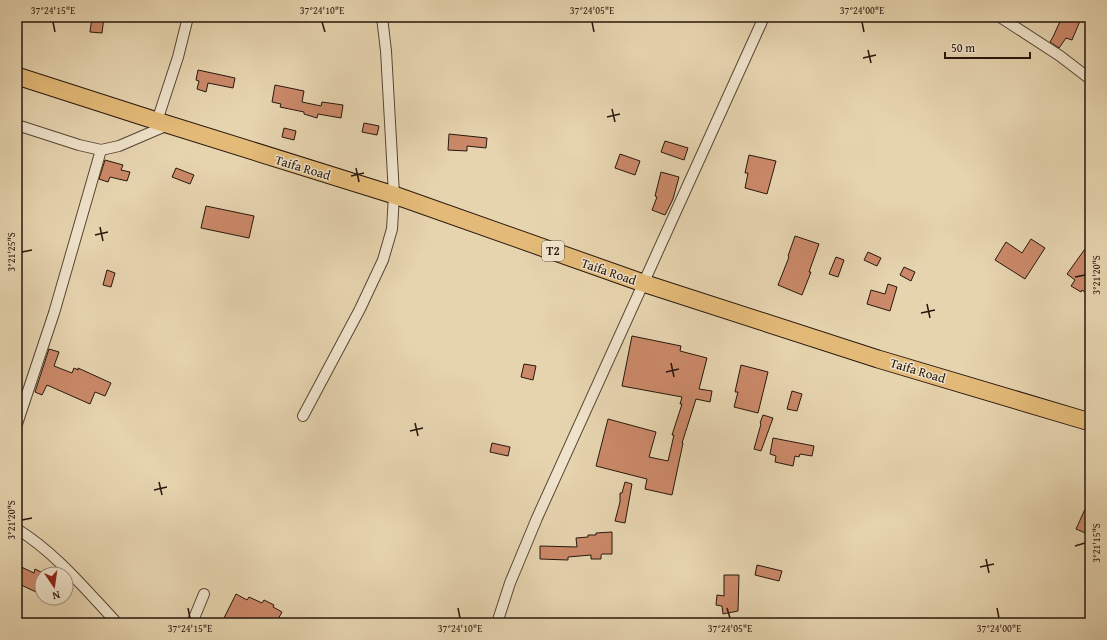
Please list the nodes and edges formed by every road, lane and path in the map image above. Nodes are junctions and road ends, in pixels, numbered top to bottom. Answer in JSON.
{"nodes":[{"id":1,"x":188,"y":17,"type":"edge"},
{"id":2,"x":382,"y":17,"type":"edge"},
{"id":3,"x":764,"y":17,"type":"edge"},
{"id":4,"x":1000,"y":17,"type":"edge"},
{"id":5,"x":17,"y":76,"type":"edge"},
{"id":6,"x":1090,"y":79,"type":"edge"},
{"id":7,"x":163,"y":123,"type":"junction"},
{"id":8,"x":17,"y":125,"type":"edge"},
{"id":9,"x":101,"y":150,"type":"junction"},
{"id":10,"x":394,"y":195,"type":"junction"},
{"id":11,"x":643,"y":283,"type":"junction"},
{"id":12,"x":303,"y":416,"type":"dead end"},
{"id":13,"x":1090,"y":422,"type":"edge"},
{"id":14,"x":17,"y":424,"type":"edge"},
{"id":15,"x":17,"y":529,"type":"edge"},
{"id":16,"x":204,"y":594,"type":"dead end"},
{"id":17,"x":117,"y":623,"type":"edge"},
{"id":18,"x":192,"y":623,"type":"edge"},
{"id":19,"x":497,"y":623,"type":"edge"}],
"edges":[{"from":1,"to":7,"type":"street"},
{"from":2,"to":10,"type":"street"},
{"from":3,"to":11,"type":"street"},
{"from":4,"to":6,"type":"street"},
{"from":5,"to":7,"type":"highway","name":"Taifa Road","number":"T2"},
{"from":7,"to":9,"type":"street"},
{"from":7,"to":10,"type":"highway","name":"Taifa Road","number":"T2"},
{"from":8,"to":9,"type":"street"},
{"from":9,"to":14,"type":"street"},
{"from":10,"to":11,"type":"highway","name":"Taifa Road","number":"T2"},
{"from":10,"to":12,"type":"street"},
{"from":11,"to":13,"type":"highway","name":"Taifa Road","number":"T2"},
{"from":11,"to":19,"type":"street"},
{"from":15,"to":17,"type":"street"},
{"from":16,"to":18,"type":"street"}]}
